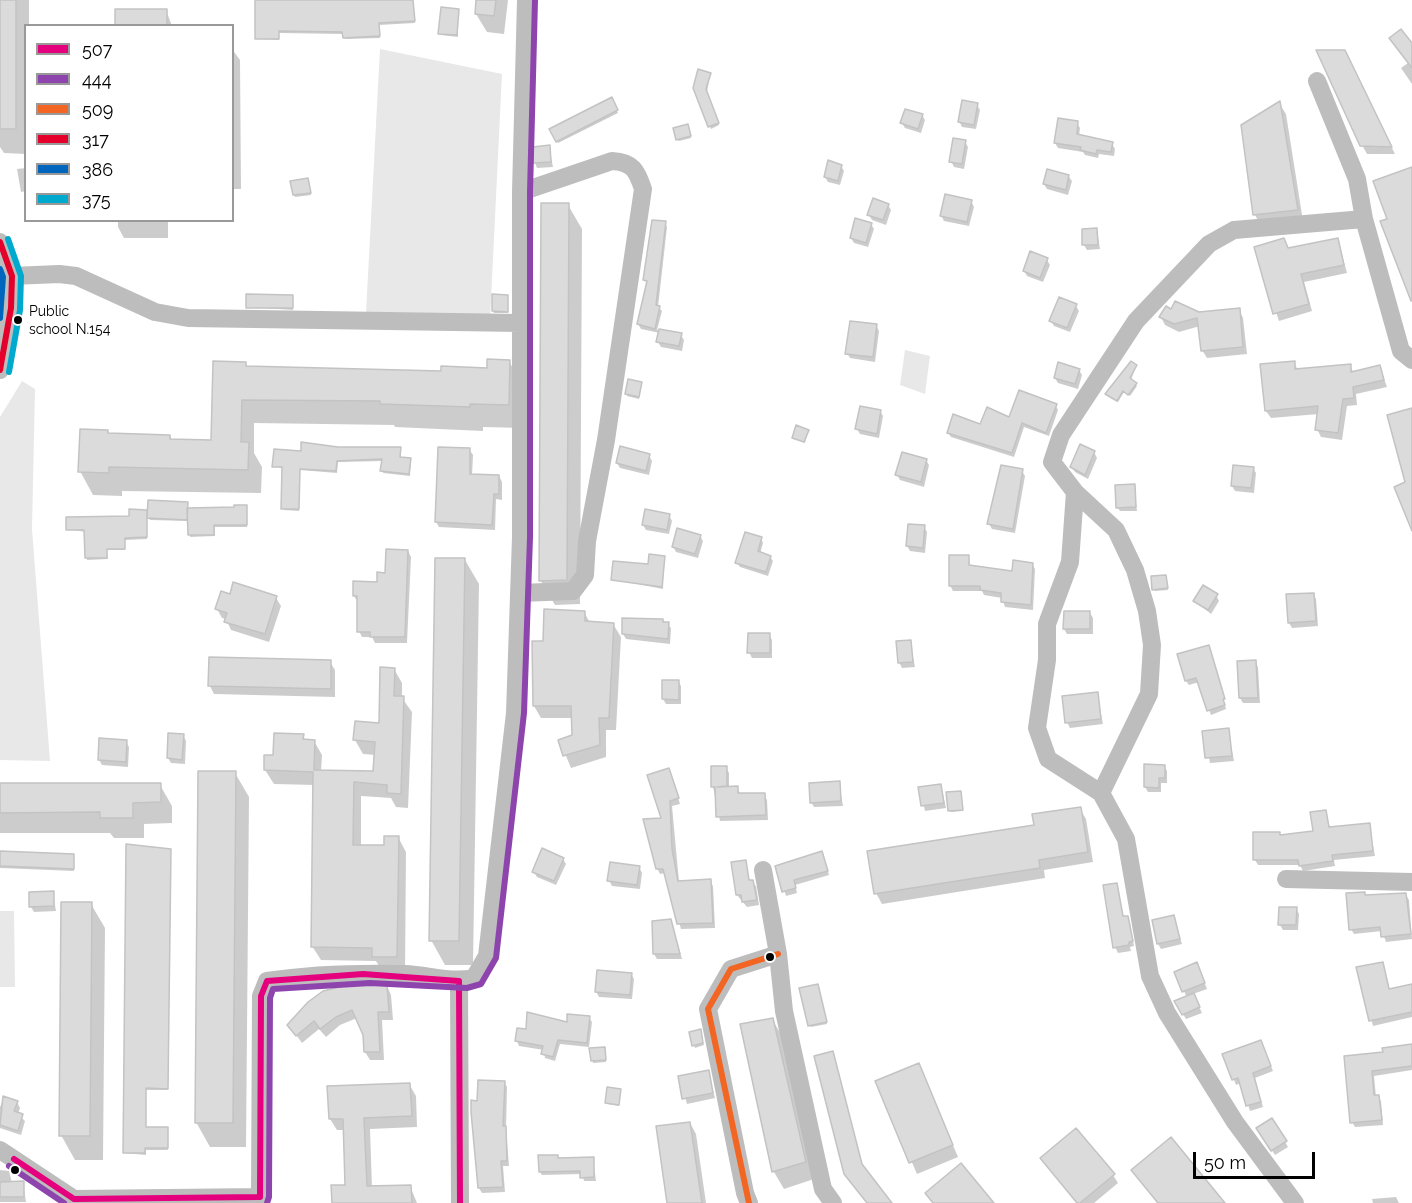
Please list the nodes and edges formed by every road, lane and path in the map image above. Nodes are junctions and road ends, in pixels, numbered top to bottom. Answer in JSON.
{"nodes":[{"id":1,"x":525,"y":0,"type":"edge"},
{"id":2,"x":1317,"y":81,"type":"dead end"},
{"id":3,"x":521,"y":192,"type":"junction"},
{"id":4,"x":1364,"y":219,"type":"junction"},
{"id":5,"x":0,"y":242,"type":"edge"},
{"id":6,"x":12,"y":276,"type":"junction"},
{"id":7,"x":520,"y":323,"type":"junction"},
{"id":8,"x":1412,"y":360,"type":"edge"},
{"id":9,"x":0,"y":370,"type":"edge"},
{"id":10,"x":1075,"y":492,"type":"junction"},
{"id":11,"x":519,"y":593,"type":"junction"},
{"id":12,"x":1101,"y":794,"type":"junction"},
{"id":13,"x":763,"y":870,"type":"dead end"},
{"id":14,"x":1286,"y":879,"type":"dead end"},
{"id":15,"x":1412,"y":882,"type":"edge"},
{"id":16,"x":778,"y":954,"type":"junction"},
{"id":17,"x":459,"y":981,"type":"junction"},
{"id":18,"x":0,"y":1150,"type":"edge"},
{"id":19,"x":260,"y":1200,"type":"edge"},
{"id":20,"x":460,"y":1203,"type":"edge"},
{"id":21,"x":749,"y":1203,"type":"edge"},
{"id":22,"x":833,"y":1203,"type":"edge"},
{"id":23,"x":1294,"y":1203,"type":"edge"}],
"edges":[{"from":1,"to":3,"type":"street"},
{"from":2,"to":4,"type":"street"},
{"from":3,"to":7,"type":"street"},
{"from":3,"to":11,"type":"street"},
{"from":4,"to":8,"type":"street"},
{"from":4,"to":10,"type":"street"},
{"from":5,"to":6,"type":"street"},
{"from":6,"to":7,"type":"street"},
{"from":6,"to":9,"type":"street"},
{"from":7,"to":11,"type":"street"},
{"from":10,"to":12,"type":"street"},
{"from":10,"to":12,"type":"street"},
{"from":11,"to":17,"type":"street"},
{"from":12,"to":23,"type":"street"},
{"from":13,"to":16,"type":"street"},
{"from":14,"to":15,"type":"street"},
{"from":16,"to":21,"type":"street"},
{"from":16,"to":22,"type":"street"},
{"from":17,"to":19,"type":"street"},
{"from":17,"to":20,"type":"street"},
{"from":18,"to":19,"type":"street"}]}
